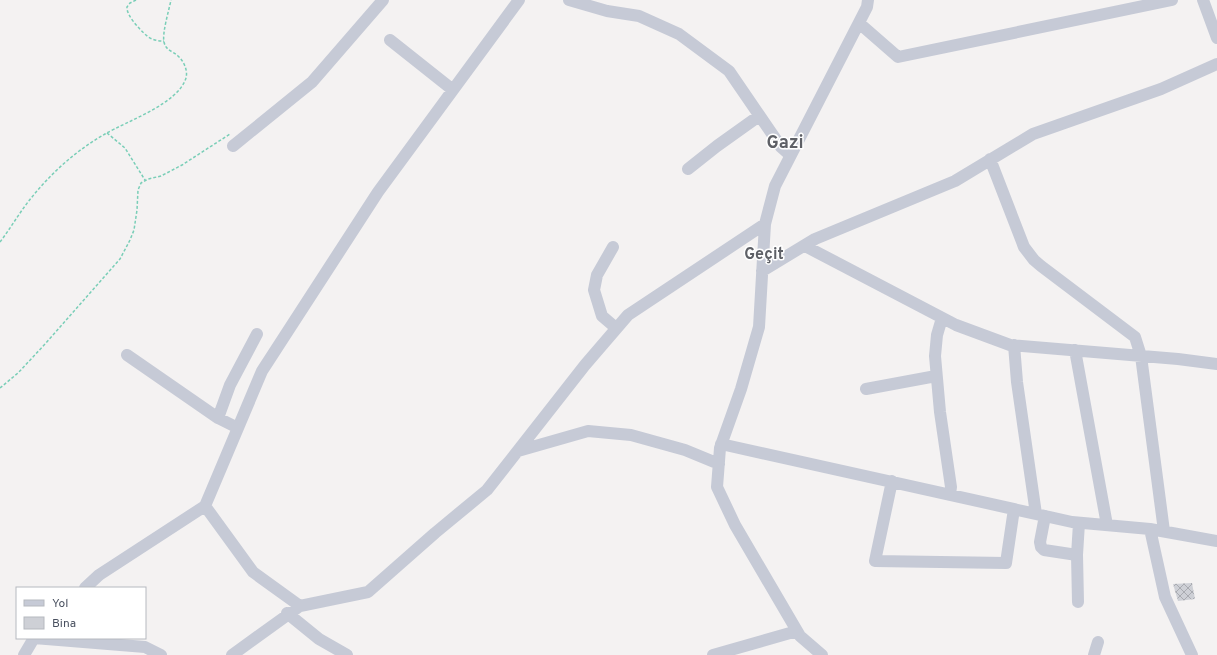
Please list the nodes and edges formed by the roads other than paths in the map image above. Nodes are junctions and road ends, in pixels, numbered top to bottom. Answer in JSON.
{"nodes":[{"id":1,"x":383,"y":0,"type":"edge"},
{"id":2,"x":519,"y":0,"type":"edge"},
{"id":3,"x":569,"y":0,"type":"edge"},
{"id":4,"x":868,"y":0,"type":"edge"},
{"id":5,"x":1172,"y":0,"type":"edge"},
{"id":6,"x":1203,"y":0,"type":"edge"},
{"id":7,"x":858,"y":23,"type":"junction"},
{"id":8,"x":1217,"y":38,"type":"edge"},
{"id":9,"x":390,"y":40,"type":"dead end"},
{"id":10,"x":1217,"y":64,"type":"edge"},
{"id":11,"x":453,"y":90,"type":"junction"},
{"id":12,"x":760,"y":116,"type":"junction"},
{"id":13,"x":233,"y":146,"type":"dead end"},
{"id":14,"x":790,"y":155,"type":"junction"},
{"id":15,"x":990,"y":159,"type":"junction"},
{"id":16,"x":688,"y":169,"type":"dead end"},
{"id":17,"x":765,"y":224,"type":"junction"},
{"id":18,"x":805,"y":246,"type":"junction"},
{"id":19,"x":613,"y":247,"type":"dead end"},
{"id":20,"x":762,"y":271,"type":"junction"},
{"id":21,"x":942,"y":318,"type":"junction"},
{"id":22,"x":616,"y":328,"type":"junction"},
{"id":23,"x":257,"y":334,"type":"dead end"},
{"id":24,"x":1014,"y":345,"type":"junction"},
{"id":25,"x":1075,"y":350,"type":"junction"},
{"id":26,"x":127,"y":355,"type":"dead end"},
{"id":27,"x":1141,"y":356,"type":"junction"},
{"id":28,"x":1217,"y":364,"type":"edge"},
{"id":29,"x":936,"y":376,"type":"junction"},
{"id":30,"x":866,"y":389,"type":"dead end"},
{"id":31,"x":218,"y":418,"type":"junction"},
{"id":32,"x":238,"y":428,"type":"junction"},
{"id":33,"x":721,"y":444,"type":"junction"},
{"id":34,"x":518,"y":451,"type":"junction"},
{"id":35,"x":719,"y":464,"type":"junction"},
{"id":36,"x":892,"y":482,"type":"junction"},
{"id":37,"x":950,"y":494,"type":"junction"},
{"id":38,"x":204,"y":506,"type":"junction"},
{"id":39,"x":1014,"y":509,"type":"junction"},
{"id":40,"x":1040,"y":515,"type":"junction"},
{"id":41,"x":1079,"y":523,"type":"junction"},
{"id":42,"x":1107,"y":525,"type":"junction"},
{"id":43,"x":1150,"y":529,"type":"junction"},
{"id":44,"x":1164,"y":531,"type":"junction"},
{"id":45,"x":1217,"y":541,"type":"edge"},
{"id":46,"x":1077,"y":555,"type":"junction"},
{"id":47,"x":86,"y":587,"type":"edge"},
{"id":48,"x":1078,"y":602,"type":"dead end"},
{"id":49,"x":300,"y":606,"type":"junction"},
{"id":50,"x":287,"y":614,"type":"junction"},
{"id":51,"x":799,"y":633,"type":"junction"},
{"id":52,"x":33,"y":639,"type":"edge"},
{"id":53,"x":46,"y":639,"type":"edge"},
{"id":54,"x":1098,"y":642,"type":"dead end"},
{"id":55,"x":24,"y":655,"type":"edge"},
{"id":56,"x":161,"y":655,"type":"edge"},
{"id":57,"x":232,"y":655,"type":"edge"},
{"id":58,"x":347,"y":655,"type":"edge"},
{"id":59,"x":713,"y":655,"type":"edge"},
{"id":60,"x":810,"y":655,"type":"edge"},
{"id":61,"x":822,"y":655,"type":"edge"},
{"id":62,"x":1094,"y":655,"type":"edge"},
{"id":63,"x":1192,"y":655,"type":"edge"}],
"edges":[{"from":1,"to":13,"type":"street"},
{"from":2,"to":11,"type":"street"},
{"from":3,"to":12,"type":"street"},
{"from":4,"to":7,"type":"street"},
{"from":5,"to":7,"type":"street"},
{"from":6,"to":8,"type":"street"},
{"from":7,"to":14,"type":"street"},
{"from":9,"to":11,"type":"street"},
{"from":10,"to":15,"type":"street"},
{"from":11,"to":32,"type":"street"},
{"from":12,"to":14,"type":"street"},
{"from":12,"to":16,"type":"street"},
{"from":14,"to":17,"type":"street"},
{"from":15,"to":18,"type":"street"},
{"from":15,"to":27,"type":"street"},
{"from":17,"to":20,"type":"street"},
{"from":17,"to":22,"type":"street"},
{"from":18,"to":20,"type":"street"},
{"from":18,"to":21,"type":"street"},
{"from":19,"to":22,"type":"street"},
{"from":20,"to":33,"type":"street"},
{"from":21,"to":24,"type":"street"},
{"from":21,"to":29,"type":"street"},
{"from":22,"to":34,"type":"street"},
{"from":23,"to":31,"type":"street"},
{"from":24,"to":25,"type":"street"},
{"from":24,"to":40,"type":"street"},
{"from":25,"to":27,"type":"street"},
{"from":25,"to":42,"type":"street"},
{"from":26,"to":31,"type":"street"},
{"from":27,"to":28,"type":"street"},
{"from":27,"to":44,"type":"street"},
{"from":29,"to":30,"type":"street"},
{"from":29,"to":37,"type":"street"},
{"from":31,"to":32,"type":"street"},
{"from":32,"to":38,"type":"street"},
{"from":33,"to":35,"type":"street"},
{"from":33,"to":36,"type":"street"},
{"from":34,"to":35,"type":"street"},
{"from":34,"to":49,"type":"street"},
{"from":35,"to":51,"type":"street"},
{"from":36,"to":37,"type":"street"},
{"from":36,"to":39,"type":"street"},
{"from":37,"to":39,"type":"street"},
{"from":38,"to":47,"type":"street"},
{"from":38,"to":49,"type":"street"},
{"from":39,"to":40,"type":"street"},
{"from":40,"to":41,"type":"street"},
{"from":40,"to":46,"type":"street"},
{"from":41,"to":42,"type":"street"},
{"from":41,"to":46,"type":"street"},
{"from":42,"to":43,"type":"street"},
{"from":43,"to":44,"type":"street"},
{"from":43,"to":63,"type":"street"},
{"from":44,"to":45,"type":"street"},
{"from":46,"to":48,"type":"street"},
{"from":49,"to":50,"type":"street"},
{"from":50,"to":57,"type":"street"},
{"from":50,"to":58,"type":"street"},
{"from":51,"to":59,"type":"street"},
{"from":51,"to":60,"type":"street"},
{"from":51,"to":61,"type":"street"},
{"from":52,"to":55,"type":"street"},
{"from":53,"to":56,"type":"street"},
{"from":54,"to":62,"type":"street"}]}
